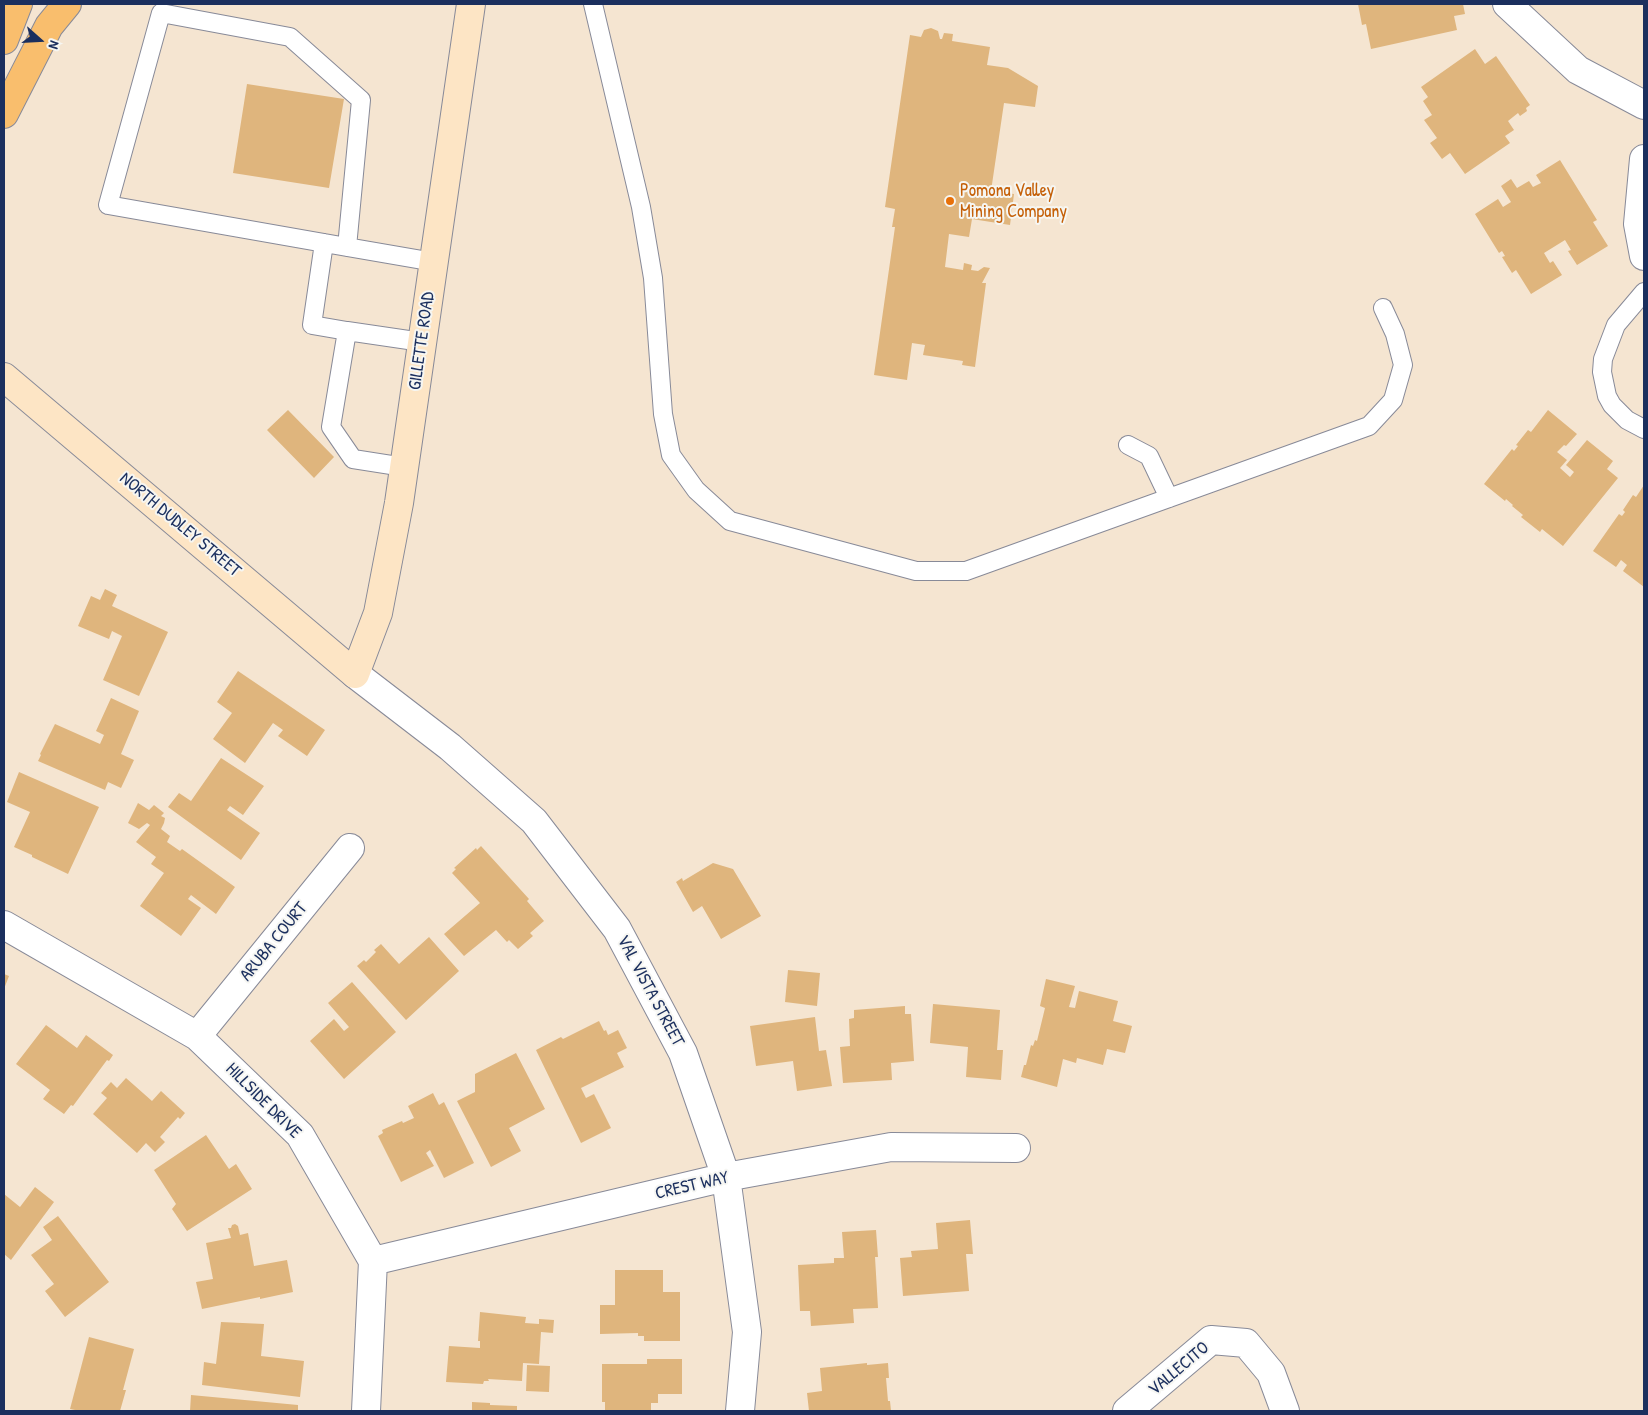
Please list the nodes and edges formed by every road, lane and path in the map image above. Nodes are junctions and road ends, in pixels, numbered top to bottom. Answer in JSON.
{"nodes":[{"id":1,"x":18,"y":4,"type":"edge"},
{"id":2,"x":67,"y":4,"type":"edge"},
{"id":3,"x":471,"y":4,"type":"edge"},
{"id":4,"x":594,"y":4,"type":"edge"},
{"id":5,"x":1507,"y":4,"type":"edge"},
{"id":6,"x":4,"y":40,"type":"edge"},
{"id":7,"x":1644,"y":105,"type":"edge"},
{"id":8,"x":4,"y":114,"type":"edge"},
{"id":9,"x":1644,"y":159,"type":"edge"},
{"id":10,"x":324,"y":243,"type":"junction"},
{"id":11,"x":347,"y":247,"type":"junction"},
{"id":12,"x":1644,"y":256,"type":"edge"},
{"id":13,"x":434,"y":262,"type":"junction"},
{"id":14,"x":1644,"y":292,"type":"edge"},
{"id":15,"x":1383,"y":308,"type":"dead end"},
{"id":16,"x":346,"y":331,"type":"junction"},
{"id":17,"x":422,"y":342,"type":"junction"},
{"id":18,"x":4,"y":376,"type":"edge"},
{"id":19,"x":1644,"y":429,"type":"edge"},
{"id":20,"x":1128,"y":445,"type":"dead end"},
{"id":21,"x":404,"y":467,"type":"junction"},
{"id":22,"x":1169,"y":498,"type":"junction"},
{"id":23,"x":355,"y":674,"type":"junction"},
{"id":24,"x":350,"y":848,"type":"dead end"},
{"id":25,"x":4,"y":925,"type":"edge"},
{"id":26,"x":197,"y":1036,"type":"junction"},
{"id":27,"x":1016,"y":1148,"type":"dead end"},
{"id":28,"x":726,"y":1177,"type":"junction"},
{"id":29,"x":373,"y":1261,"type":"junction"},
{"id":30,"x":366,"y":1411,"type":"edge"},
{"id":31,"x":740,"y":1411,"type":"edge"},
{"id":32,"x":1127,"y":1411,"type":"edge"},
{"id":33,"x":1285,"y":1411,"type":"edge"}],
"edges":[{"from":1,"to":6,"type":"highway"},
{"from":2,"to":8,"type":"highway"},
{"from":3,"to":13,"type":"street","name":"GILLETTE ROAD"},
{"from":4,"to":22,"type":"lane"},
{"from":5,"to":7,"type":"street"},
{"from":9,"to":12,"type":"street"},
{"from":10,"to":11,"type":"lane"},
{"from":10,"to":11,"type":"lane"},
{"from":10,"to":16,"type":"lane"},
{"from":11,"to":13,"type":"lane"},
{"from":13,"to":17,"type":"street","name":"GILLETTE ROAD"},
{"from":14,"to":19,"type":"lane"},
{"from":15,"to":22,"type":"lane"},
{"from":16,"to":17,"type":"lane"},
{"from":16,"to":21,"type":"lane"},
{"from":17,"to":21,"type":"street","name":"GILLETTE ROAD"},
{"from":18,"to":23,"type":"street","name":"NORTH DUDLEY STREET"},
{"from":20,"to":22,"type":"lane"},
{"from":21,"to":23,"type":"street","name":"GILLETTE ROAD"},
{"from":23,"to":28,"type":"street","name":"VAL VISTA STREET"},
{"from":24,"to":26,"type":"street","name":"ARUBA COURT"},
{"from":25,"to":26,"type":"street","name":"HILLSIDE DRIVE"},
{"from":26,"to":29,"type":"street","name":"HILLSIDE DRIVE"},
{"from":27,"to":28,"type":"street","name":"CREST WAY"},
{"from":28,"to":29,"type":"street","name":"CREST WAY"},
{"from":28,"to":31,"type":"street","name":"VAL VISTA STREET"},
{"from":29,"to":30,"type":"street"},
{"from":32,"to":33,"type":"street","name":"VALLECITO"}]}
